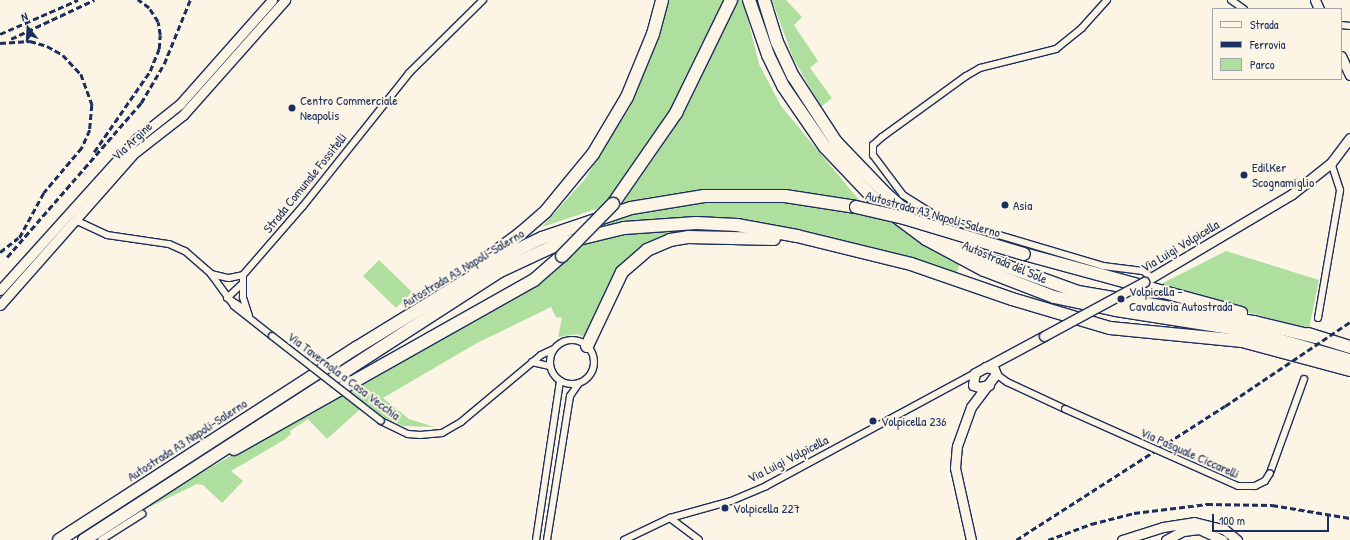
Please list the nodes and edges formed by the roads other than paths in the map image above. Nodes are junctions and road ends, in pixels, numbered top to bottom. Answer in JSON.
{"nodes":[{"id":1,"x":272,"y":0,"type":"edge"},
{"id":2,"x":285,"y":0,"type":"edge"},
{"id":3,"x":483,"y":0,"type":"edge"},
{"id":4,"x":662,"y":0,"type":"edge"},
{"id":5,"x":749,"y":0,"type":"edge"},
{"id":6,"x":764,"y":0,"type":"edge"},
{"id":7,"x":1107,"y":0,"type":"edge"},
{"id":8,"x":1231,"y":0,"type":"edge"},
{"id":9,"x":730,"y":2,"type":"edge"},
{"id":10,"x":1243,"y":8,"type":"edge"},
{"id":11,"x":1342,"y":58,"type":"edge"},
{"id":12,"x":1350,"y":75,"type":"edge"},
{"id":13,"x":1350,"y":138,"type":"edge"},
{"id":14,"x":1331,"y":163,"type":"junction"},
{"id":15,"x":71,"y":218,"type":"junction"},
{"id":16,"x":211,"y":274,"type":"junction"},
{"id":17,"x":243,"y":275,"type":"junction"},
{"id":18,"x":1148,"y":280,"type":"junction"},
{"id":19,"x":242,"y":284,"type":"junction"},
{"id":20,"x":972,"y":284,"type":"junction"},
{"id":21,"x":0,"y":290,"type":"edge"},
{"id":22,"x":227,"y":298,"type":"junction"},
{"id":23,"x":0,"y":305,"type":"edge"},
{"id":24,"x":248,"y":314,"type":"junction"},
{"id":25,"x":1318,"y":318,"type":"dead end"},
{"id":26,"x":1316,"y":337,"type":"junction"},
{"id":27,"x":587,"y":346,"type":"junction"},
{"id":28,"x":1350,"y":347,"type":"edge"},
{"id":29,"x":356,"y":348,"type":"junction"},
{"id":30,"x":554,"y":349,"type":"junction"},
{"id":31,"x":1006,"y":356,"type":"junction"},
{"id":32,"x":1350,"y":360,"type":"edge"},
{"id":33,"x":532,"y":362,"type":"junction"},
{"id":34,"x":550,"y":366,"type":"junction"},
{"id":35,"x":985,"y":366,"type":"junction"},
{"id":36,"x":1350,"y":370,"type":"edge"},
{"id":37,"x":996,"y":372,"type":"junction"},
{"id":38,"x":1304,"y":378,"type":"dead end"},
{"id":39,"x":973,"y":380,"type":"junction"},
{"id":40,"x":560,"y":381,"type":"junction"},
{"id":41,"x":1007,"y":382,"type":"junction"},
{"id":42,"x":579,"y":383,"type":"junction"},
{"id":43,"x":956,"y":383,"type":"junction"},
{"id":44,"x":990,"y":384,"type":"junction"},
{"id":45,"x":971,"y":407,"type":"junction"},
{"id":46,"x":174,"y":480,"type":"junction"},
{"id":47,"x":142,"y":514,"type":"dead end"},
{"id":48,"x":670,"y":518,"type":"junction"},
{"id":49,"x":1207,"y":532,"type":"junction"},
{"id":50,"x":1126,"y":539,"type":"edge"},
{"id":51,"x":59,"y":540,"type":"edge"},
{"id":52,"x":84,"y":540,"type":"edge"},
{"id":53,"x":101,"y":540,"type":"edge"},
{"id":54,"x":536,"y":540,"type":"edge"},
{"id":55,"x":547,"y":540,"type":"edge"},
{"id":56,"x":624,"y":540,"type":"edge"},
{"id":57,"x":699,"y":540,"type":"edge"},
{"id":58,"x":971,"y":540,"type":"edge"},
{"id":59,"x":1166,"y":540,"type":"edge"},
{"id":60,"x":1213,"y":540,"type":"edge"},
{"id":61,"x":1223,"y":540,"type":"edge"},
{"id":62,"x":1237,"y":540,"type":"edge"}],
"edges":[{"from":1,"to":15,"type":"street","name":"Via Argine"},
{"from":2,"to":15,"type":"street","name":"Via Argine"},
{"from":3,"to":17,"type":"street","name":"Strada Comunale Fossitelli"},
{"from":4,"to":29,"type":"highway"},
{"from":5,"to":32,"type":"highway","name":"Autostrada del Sole"},
{"from":6,"to":26,"type":"highway","name":"Autostrada del Sole"},
{"from":7,"to":18,"type":"street"},
{"from":8,"to":10,"type":"street"},
{"from":9,"to":46,"type":"highway","bridge":true},
{"from":11,"to":12,"type":"street"},
{"from":13,"to":14,"type":"street","name":"Via Luigi Volpicella"},
{"from":14,"to":18,"type":"street","name":"Via Luigi Volpicella"},
{"from":14,"to":25,"type":"street"},
{"from":15,"to":16,"type":"street","name":"Via Tavernola a Casa Vecchia"},
{"from":15,"to":21,"type":"street","name":"Via Argine"},
{"from":15,"to":23,"type":"street","name":"Via Argine"},
{"from":16,"to":17,"type":"street"},
{"from":16,"to":22,"type":"street","name":"Via Tavernola a Casa Vecchia"},
{"from":17,"to":19,"type":"street"},
{"from":18,"to":31,"type":"street","name":"Via Luigi Volpicella","bridge":true},
{"from":19,"to":22,"type":"street"},
{"from":19,"to":24,"type":"street"},
{"from":20,"to":27,"type":"highway"},
{"from":20,"to":36,"type":"highway","name":"Autostrada A3 Napoli-Salerno"},
{"from":20,"to":46,"type":"highway","name":"Autostrada A3 Napoli-Salerno"},
{"from":22,"to":24,"type":"street","name":"Via Tavernola a Casa Vecchia"},
{"from":24,"to":33,"type":"street","name":"Via Tavernola a Casa Vecchia","bridge":true},
{"from":26,"to":28,"type":"highway","name":"Autostrada A3 Napoli-Salerno"},
{"from":26,"to":29,"type":"highway","name":"Autostrada A3 Napoli-Salerno","bridge":true},
{"from":27,"to":30,"type":"street"},
{"from":27,"to":42,"type":"street"},
{"from":29,"to":51,"type":"highway","name":"Autostrada A3 Napoli-Salerno"},
{"from":30,"to":33,"type":"street","name":"Via Tavernola a Casa Vecchia"},
{"from":30,"to":34,"type":"street"},
{"from":31,"to":35,"type":"street","name":"Via Luigi Volpicella"},
{"from":31,"to":37,"type":"street","name":"Via Luigi Volpicella"},
{"from":33,"to":34,"type":"street"},
{"from":34,"to":40,"type":"street"},
{"from":35,"to":37,"type":"street"},
{"from":35,"to":39,"type":"street","name":"Via Luigi Volpicella"},
{"from":37,"to":41,"type":"street","name":"Via Pasquale Ciccarelli"},
{"from":37,"to":44,"type":"street","name":"Via Luigi Volpicella"},
{"from":38,"to":41,"type":"street","name":"Via Pasquale Ciccarelli","bridge":true},
{"from":39,"to":43,"type":"street","name":"Via Luigi Volpicella"},
{"from":39,"to":43,"type":"street","name":"Via Luigi Volpicella"},
{"from":39,"to":44,"type":"street"},
{"from":39,"to":45,"type":"street"},
{"from":40,"to":42,"type":"street"},
{"from":40,"to":54,"type":"street"},
{"from":41,"to":44,"type":"street","name":"Via Pasquale Ciccarelli"},
{"from":42,"to":55,"type":"street"},
{"from":43,"to":48,"type":"street","name":"Via Luigi Volpicella"},
{"from":44,"to":45,"type":"street","name":"Via Luigi Volpicella"},
{"from":45,"to":58,"type":"street"},
{"from":46,"to":52,"type":"highway","name":"Autostrada A3 Napoli-Salerno"},
{"from":47,"to":53,"type":"street"},
{"from":48,"to":56,"type":"street","name":"Via Luigi Volpicella"},
{"from":48,"to":57,"type":"street"},
{"from":49,"to":59,"type":"street"},
{"from":49,"to":60,"type":"street"},
{"from":49,"to":61,"type":"street"},
{"from":50,"to":62,"type":"street"}]}
